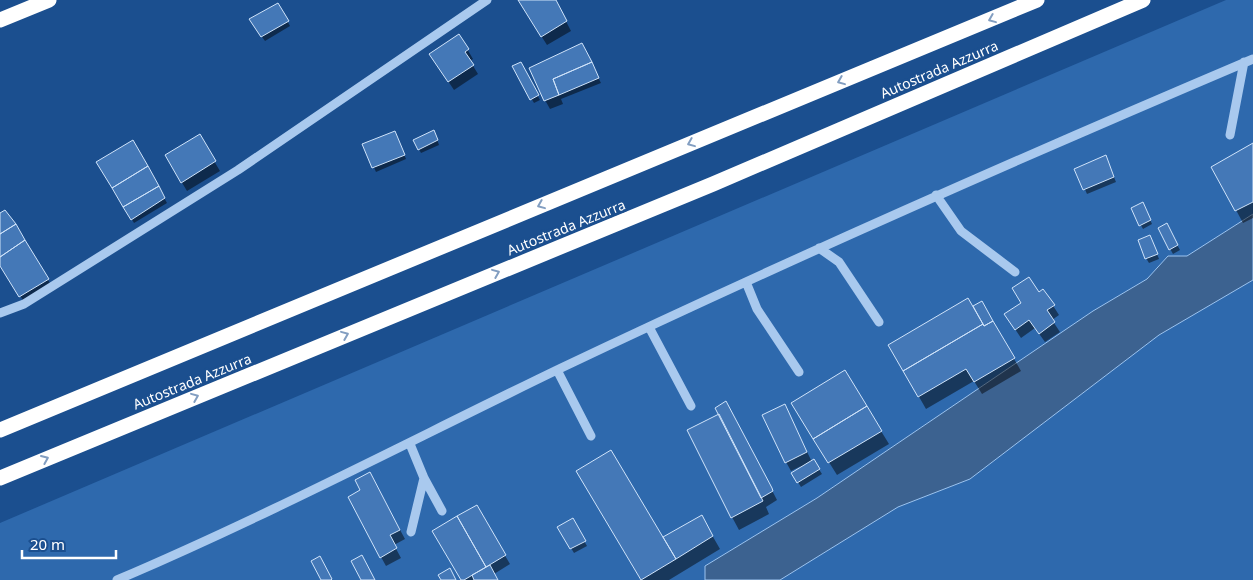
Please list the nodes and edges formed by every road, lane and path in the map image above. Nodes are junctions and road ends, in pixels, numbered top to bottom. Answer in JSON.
{"nodes":[{"id":1,"x":49,"y":0,"type":"edge"},
{"id":2,"x":487,"y":0,"type":"edge"},
{"id":3,"x":1037,"y":0,"type":"edge"},
{"id":4,"x":1142,"y":0,"type":"edge"},
{"id":5,"x":0,"y":20,"type":"edge"},
{"id":6,"x":1249,"y":60,"type":"edge"},
{"id":7,"x":1230,"y":135,"type":"dead end"},
{"id":8,"x":936,"y":195,"type":"junction"},
{"id":9,"x":819,"y":248,"type":"junction"},
{"id":10,"x":1015,"y":272,"type":"dead end"},
{"id":11,"x":746,"y":282,"type":"junction"},
{"id":12,"x":0,"y":313,"type":"edge"},
{"id":13,"x":879,"y":322,"type":"dead end"},
{"id":14,"x":649,"y":328,"type":"junction"},
{"id":15,"x":557,"y":370,"type":"junction"},
{"id":16,"x":799,"y":372,"type":"dead end"},
{"id":17,"x":691,"y":406,"type":"dead end"},
{"id":18,"x":0,"y":430,"type":"edge"},
{"id":19,"x":592,"y":436,"type":"dead end"},
{"id":20,"x":410,"y":444,"type":"junction"},
{"id":21,"x":0,"y":478,"type":"edge"},
{"id":22,"x":424,"y":478,"type":"junction"},
{"id":23,"x":442,"y":511,"type":"dead end"},
{"id":24,"x":410,"y":532,"type":"dead end"},
{"id":25,"x":117,"y":580,"type":"edge"}],
"edges":[{"from":1,"to":5,"type":"highway"},
{"from":2,"to":12,"type":"street"},
{"from":3,"to":18,"type":"highway","name":"Autostrada Azzurra","one_way":true},
{"from":21,"to":4,"type":"highway","name":"Autostrada Azzurra","one_way":true},
{"from":6,"to":7,"type":"street"},
{"from":6,"to":8,"type":"street"},
{"from":8,"to":9,"type":"street"},
{"from":8,"to":10,"type":"street"},
{"from":9,"to":11,"type":"street"},
{"from":9,"to":13,"type":"street"},
{"from":11,"to":14,"type":"street"},
{"from":11,"to":16,"type":"street"},
{"from":14,"to":15,"type":"street"},
{"from":14,"to":17,"type":"street"},
{"from":15,"to":19,"type":"street"},
{"from":15,"to":20,"type":"street"},
{"from":20,"to":22,"type":"street"},
{"from":20,"to":25,"type":"street"},
{"from":22,"to":23,"type":"street"},
{"from":22,"to":24,"type":"street"}]}
